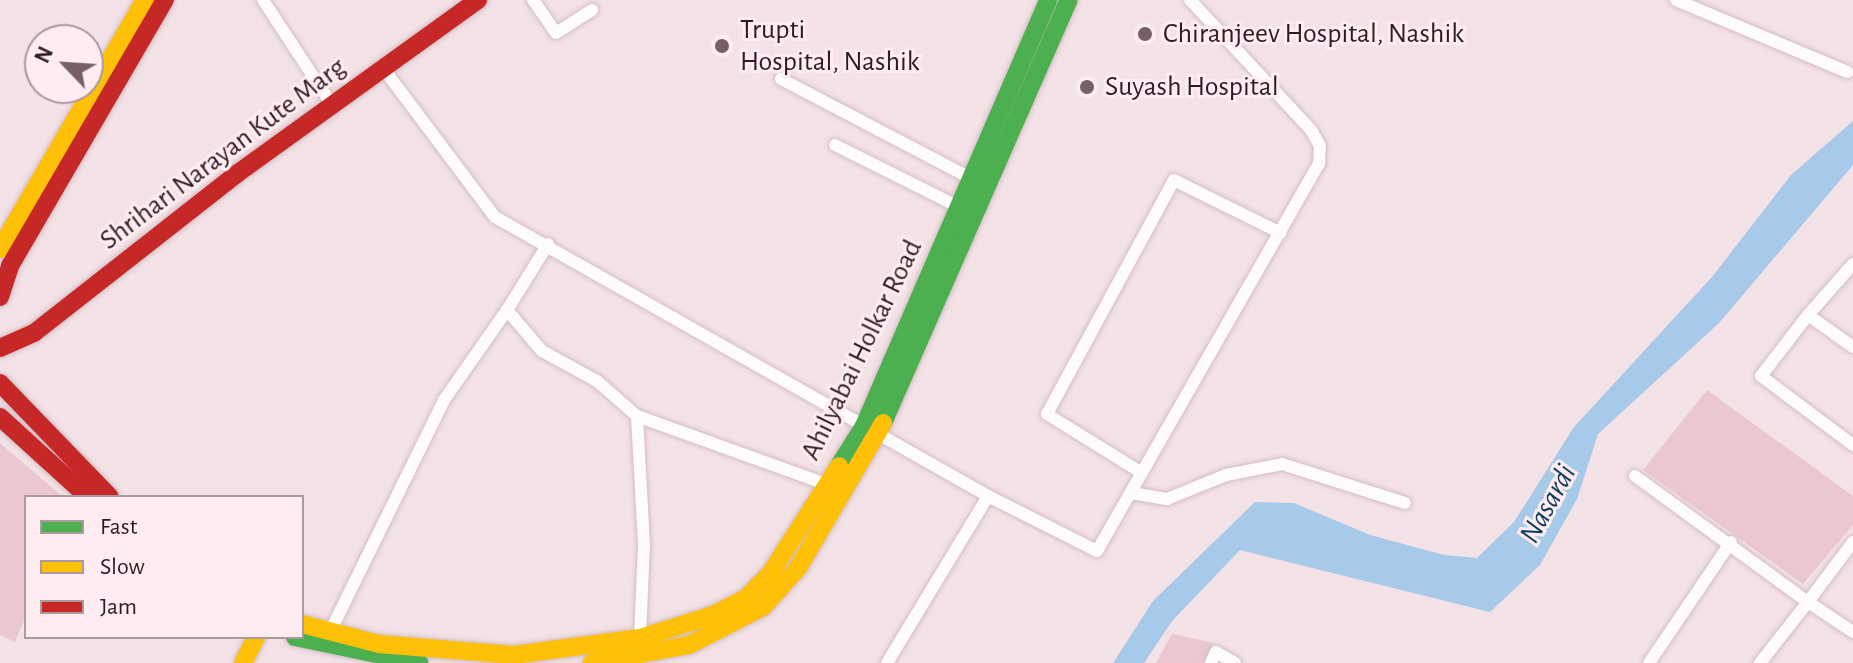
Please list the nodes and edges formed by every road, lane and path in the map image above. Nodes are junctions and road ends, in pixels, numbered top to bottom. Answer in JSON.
{"nodes":[{"id":1,"x":145,"y":0,"type":"edge"},
{"id":2,"x":165,"y":0,"type":"edge"},
{"id":3,"x":263,"y":0,"type":"edge"},
{"id":4,"x":533,"y":0,"type":"edge"},
{"id":5,"x":1048,"y":0,"type":"edge"},
{"id":6,"x":1069,"y":0,"type":"edge"},
{"id":7,"x":1190,"y":0,"type":"edge"},
{"id":8,"x":1676,"y":0,"type":"edge"},
{"id":9,"x":473,"y":1,"type":"edge"},
{"id":10,"x":592,"y":10,"type":"dead end"},
{"id":11,"x":128,"y":51,"type":"junction"},
{"id":12,"x":383,"y":68,"type":"junction"},
{"id":13,"x":1847,"y":72,"type":"dead end"},
{"id":14,"x":781,"y":79,"type":"dead end"},
{"id":15,"x":332,"y":105,"type":"junction"},
{"id":16,"x":835,"y":145,"type":"dead end"},
{"id":17,"x":972,"y":179,"type":"junction"},
{"id":18,"x":961,"y":208,"type":"junction"},
{"id":19,"x":1281,"y":233,"type":"junction"},
{"id":20,"x":548,"y":244,"type":"junction"},
{"id":21,"x":0,"y":249,"type":"edge"},
{"id":22,"x":1853,"y":264,"type":"edge"},
{"id":23,"x":0,"y":297,"type":"edge"},
{"id":24,"x":507,"y":310,"type":"junction"},
{"id":25,"x":1808,"y":315,"type":"junction"},
{"id":26,"x":1853,"y":347,"type":"edge"},
{"id":27,"x":0,"y":348,"type":"edge"},
{"id":28,"x":0,"y":383,"type":"edge"},
{"id":29,"x":637,"y":416,"type":"junction"},
{"id":30,"x":0,"y":417,"type":"edge"},
{"id":31,"x":871,"y":430,"type":"junction"},
{"id":32,"x":1853,"y":445,"type":"edge"},
{"id":33,"x":1142,"y":473,"type":"junction"},
{"id":34,"x":1635,"y":476,"type":"dead end"},
{"id":35,"x":829,"y":485,"type":"junction"},
{"id":36,"x":1132,"y":493,"type":"junction"},
{"id":37,"x":86,"y":495,"type":"edge"},
{"id":38,"x":108,"y":495,"type":"edge"},
{"id":39,"x":988,"y":496,"type":"junction"},
{"id":40,"x":1405,"y":503,"type":"dead end"},
{"id":41,"x":1731,"y":542,"type":"junction"},
{"id":42,"x":1853,"y":542,"type":"edge"},
{"id":43,"x":1808,"y":602,"type":"junction"},
{"id":44,"x":304,"y":625,"type":"edge"},
{"id":45,"x":1853,"y":632,"type":"edge"},
{"id":46,"x":304,"y":638,"type":"edge"},
{"id":47,"x":640,"y":638,"type":"junction"},
{"id":48,"x":255,"y":639,"type":"edge"},
{"id":49,"x":326,"y":640,"type":"junction"},
{"id":50,"x":243,"y":663,"type":"edge"},
{"id":51,"x":419,"y":663,"type":"edge"},
{"id":52,"x":592,"y":663,"type":"edge"},
{"id":53,"x":887,"y":663,"type":"edge"},
{"id":54,"x":1211,"y":663,"type":"edge"},
{"id":55,"x":1235,"y":663,"type":"edge"},
{"id":56,"x":1649,"y":663,"type":"edge"},
{"id":57,"x":1760,"y":663,"type":"edge"}],
"edges":[{"from":1,"to":11,"type":"main road"},
{"from":2,"to":11,"type":"main road"},
{"from":3,"to":15,"type":"street"},
{"from":4,"to":10,"type":"street"},
{"from":5,"to":17,"type":"main road","name":"Ahilyabai Holkar Road"},
{"from":6,"to":31,"type":"main road","name":"Ahilyabai Holkar Road"},
{"from":7,"to":19,"type":"street"},
{"from":8,"to":13,"type":"street"},
{"from":9,"to":12,"type":"main road","name":"Shrihari Narayan Kute Marg"},
{"from":11,"to":21,"type":"main road"},
{"from":11,"to":23,"type":"main road"},
{"from":12,"to":15,"type":"main road","name":"Shrihari Narayan Kute Marg"},
{"from":12,"to":20,"type":"street"},
{"from":14,"to":17,"type":"street"},
{"from":15,"to":27,"type":"main road","name":"Shrihari Narayan Kute Marg"},
{"from":16,"to":18,"type":"street"},
{"from":17,"to":18,"type":"main road","name":"Ahilyabai Holkar Road"},
{"from":18,"to":31,"type":"main road","name":"Ahilyabai Holkar Road"},
{"from":19,"to":33,"type":"street"},
{"from":19,"to":33,"type":"street"},
{"from":20,"to":24,"type":"street"},
{"from":20,"to":31,"type":"street"},
{"from":22,"to":25,"type":"street"},
{"from":24,"to":29,"type":"street"},
{"from":24,"to":49,"type":"street"},
{"from":25,"to":26,"type":"street"},
{"from":25,"to":32,"type":"street"},
{"from":28,"to":38,"type":"main road"},
{"from":29,"to":35,"type":"street"},
{"from":29,"to":47,"type":"street"},
{"from":30,"to":37,"type":"main road"},
{"from":31,"to":35,"type":"main road","name":"Ahilyabai Holkar Road"},
{"from":31,"to":39,"type":"street"},
{"from":31,"to":52,"type":"main road","name":"Ahilyabai Holkar Road"},
{"from":33,"to":36,"type":"street"},
{"from":34,"to":41,"type":"street"},
{"from":35,"to":47,"type":"main road","name":"Ahilyabai Holkar Road"},
{"from":36,"to":39,"type":"street"},
{"from":36,"to":40,"type":"street"},
{"from":39,"to":53,"type":"street"},
{"from":41,"to":43,"type":"street"},
{"from":41,"to":56,"type":"street"},
{"from":42,"to":43,"type":"street"},
{"from":43,"to":45,"type":"street"},
{"from":43,"to":57,"type":"street"},
{"from":44,"to":49,"type":"main road","name":"Ahilyabai Holkar Road"},
{"from":46,"to":49,"type":"main road","name":"Ahilyabai Holkar Road"},
{"from":47,"to":49,"type":"main road","name":"Ahilyabai Holkar Road"},
{"from":48,"to":50,"type":"main road"},
{"from":49,"to":51,"type":"main road","name":"Ahilyabai Holkar Road"},
{"from":54,"to":55,"type":"street"}]}
